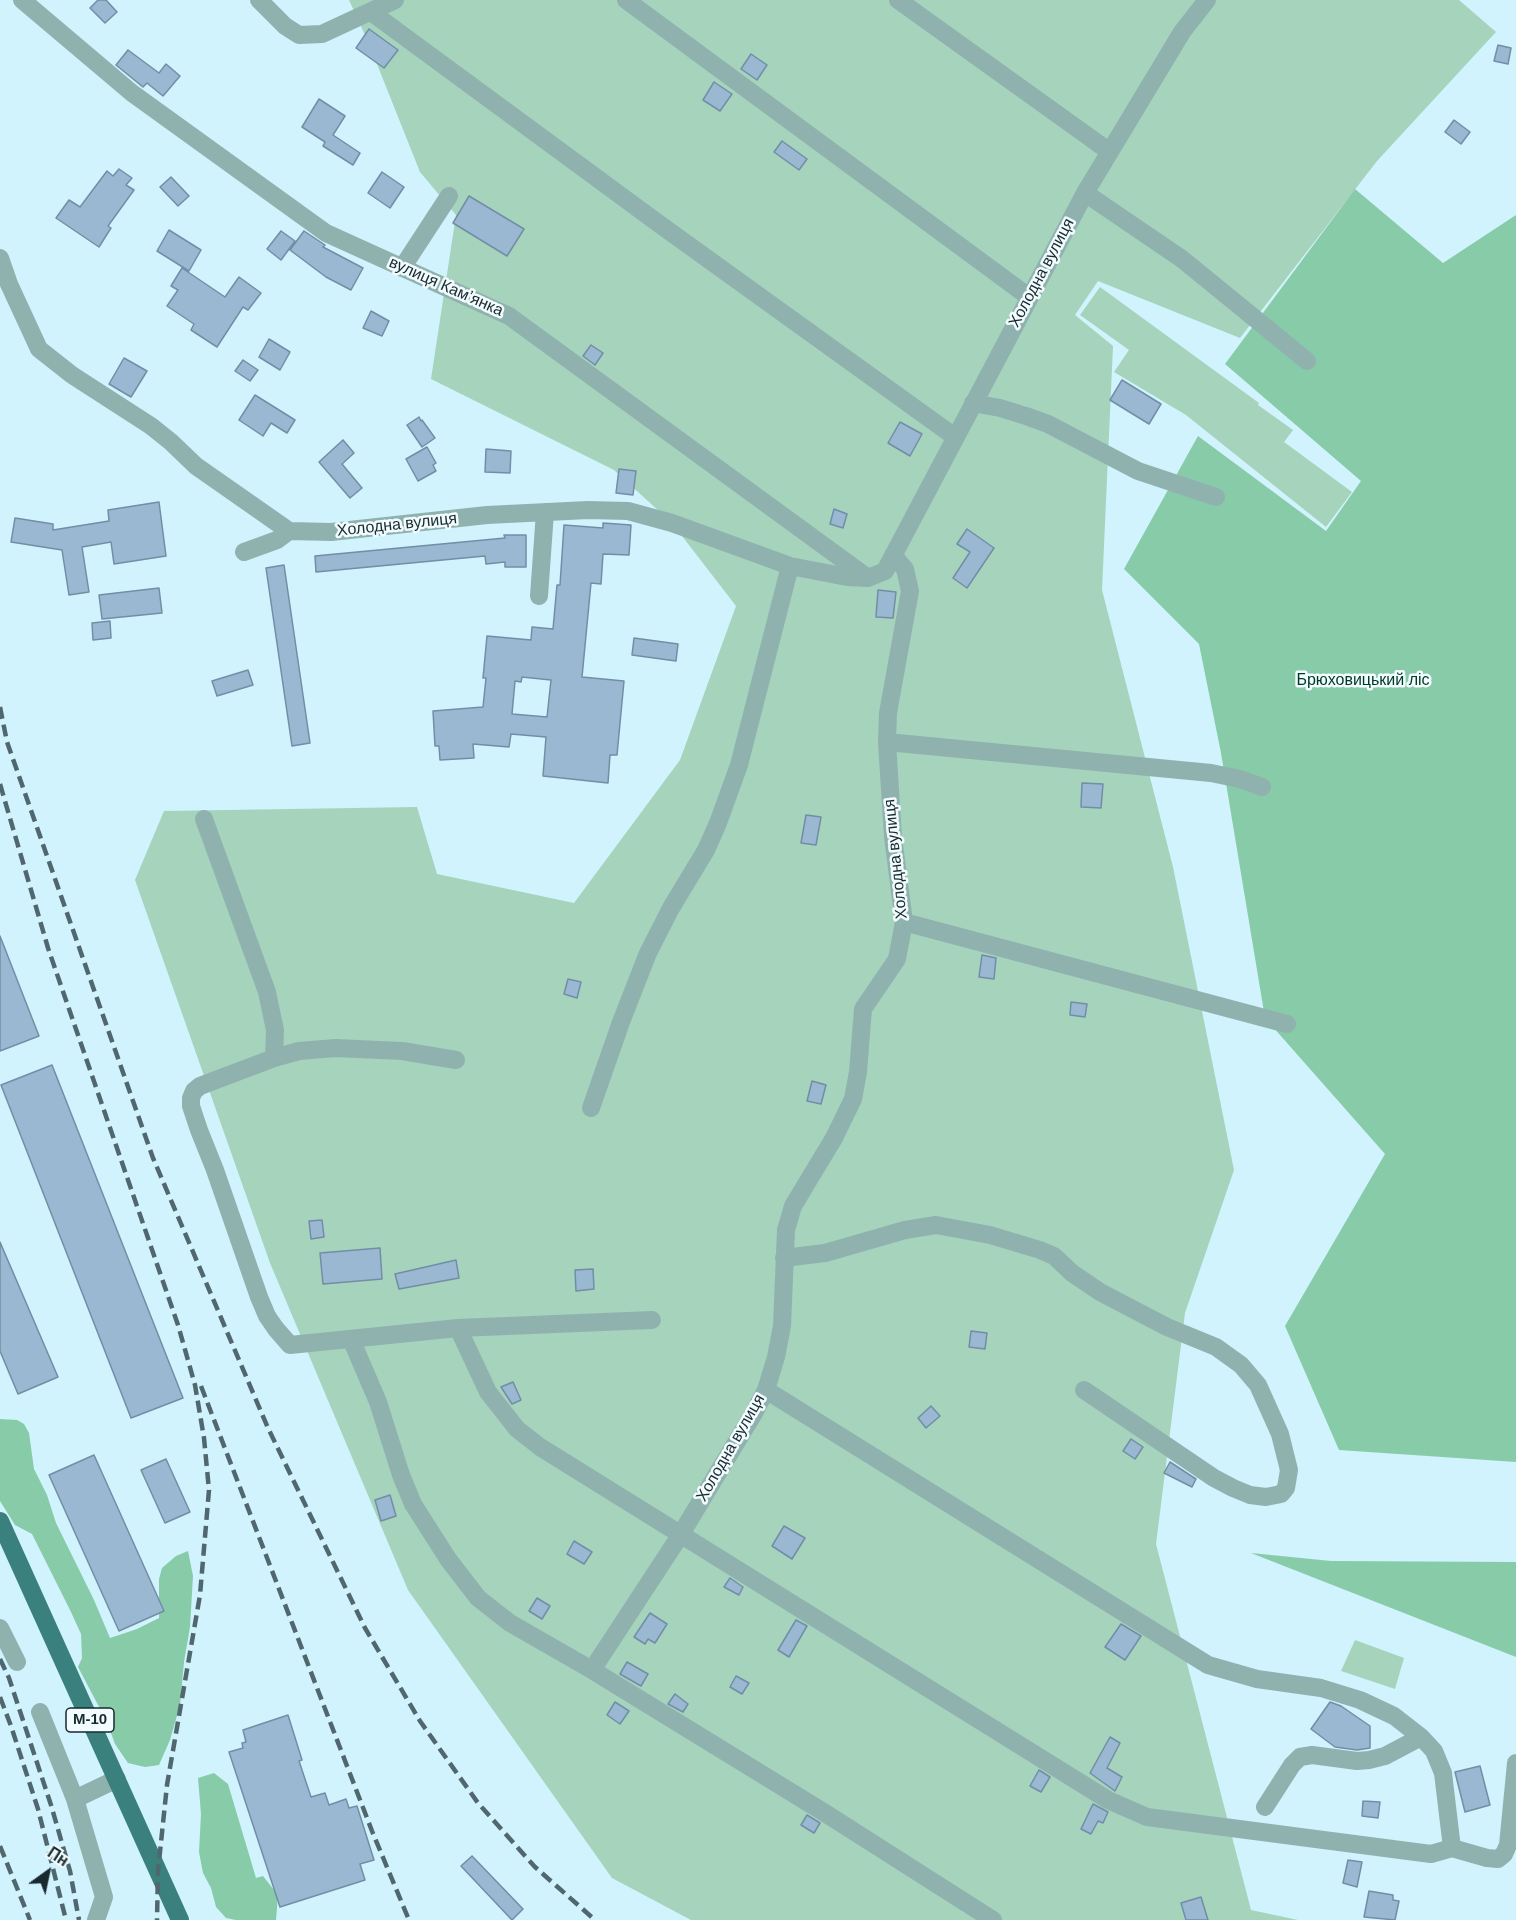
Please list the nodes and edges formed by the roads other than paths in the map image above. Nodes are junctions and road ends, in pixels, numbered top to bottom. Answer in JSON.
{"nodes":[{"id":1,"x":22,"y":0,"type":"edge"},
{"id":2,"x":259,"y":0,"type":"edge"},
{"id":3,"x":395,"y":0,"type":"edge"},
{"id":4,"x":626,"y":0,"type":"edge"},
{"id":5,"x":898,"y":0,"type":"edge"},
{"id":6,"x":1208,"y":0,"type":"edge"},
{"id":7,"x":370,"y":12,"type":"junction"},
{"id":8,"x":1110,"y":152,"type":"junction"},
{"id":9,"x":1085,"y":193,"type":"junction"},
{"id":10,"x":449,"y":196,"type":"dead end"},
{"id":11,"x":0,"y":258,"type":"edge"},
{"id":12,"x":402,"y":268,"type":"junction"},
{"id":13,"x":1029,"y":297,"type":"junction"},
{"id":14,"x":1307,"y":361,"type":"dead end"},
{"id":15,"x":973,"y":403,"type":"junction"},
{"id":16,"x":955,"y":437,"type":"junction"},
{"id":17,"x":1216,"y":497,"type":"dead end"},
{"id":18,"x":545,"y":512,"type":"junction"},
{"id":19,"x":289,"y":531,"type":"junction"},
{"id":20,"x":244,"y":552,"type":"dead end"},
{"id":21,"x":893,"y":555,"type":"junction"},
{"id":22,"x":790,"y":566,"type":"junction"},
{"id":23,"x":868,"y":578,"type":"junction"},
{"id":24,"x":539,"y":596,"type":"dead end"},
{"id":25,"x":886,"y":742,"type":"junction"},
{"id":26,"x":1262,"y":787,"type":"dead end"},
{"id":27,"x":204,"y":819,"type":"dead end"},
{"id":28,"x":904,"y":922,"type":"junction"},
{"id":29,"x":1287,"y":1023,"type":"dead end"},
{"id":30,"x":274,"y":1058,"type":"junction"},
{"id":31,"x":456,"y":1060,"type":"dead end"},
{"id":32,"x":591,"y":1108,"type":"dead end"},
{"id":33,"x":784,"y":1258,"type":"junction"},
{"id":34,"x":652,"y":1320,"type":"dead end"},
{"id":35,"x":458,"y":1328,"type":"junction"},
{"id":36,"x":351,"y":1338,"type":"junction"},
{"id":37,"x":766,"y":1390,"type":"junction"},
{"id":38,"x":1084,"y":1390,"type":"dead end"},
{"id":39,"x":0,"y":1521,"type":"edge"},
{"id":40,"x":681,"y":1534,"type":"junction"},
{"id":41,"x":0,"y":1628,"type":"edge"},
{"id":42,"x":17,"y":1662,"type":"dead end"},
{"id":43,"x":592,"y":1670,"type":"junction"},
{"id":44,"x":40,"y":1713,"type":"dead end"},
{"id":45,"x":1421,"y":1737,"type":"junction"},
{"id":46,"x":1516,"y":1763,"type":"edge"},
{"id":47,"x":117,"y":1779,"type":"junction"},
{"id":48,"x":75,"y":1799,"type":"junction"},
{"id":49,"x":1265,"y":1808,"type":"dead end"},
{"id":50,"x":1452,"y":1848,"type":"junction"},
{"id":51,"x":1512,"y":1849,"type":"edge"},
{"id":52,"x":96,"y":1920,"type":"edge"},
{"id":53,"x":180,"y":1920,"type":"edge"},
{"id":54,"x":993,"y":1920,"type":"edge"}],
"edges":[{"from":1,"to":12,"type":"street","name":"вулиця Камʼянка"},
{"from":2,"to":7,"type":"street"},
{"from":3,"to":7,"type":"street"},
{"from":4,"to":13,"type":"street"},
{"from":5,"to":8,"type":"street"},
{"from":6,"to":8,"type":"street","name":"Холодна вулиця"},
{"from":7,"to":16,"type":"street"},
{"from":8,"to":9,"type":"street","name":"Холодна вулиця"},
{"from":9,"to":13,"type":"street","name":"Холодна вулиця"},
{"from":9,"to":14,"type":"street"},
{"from":10,"to":12,"type":"street"},
{"from":11,"to":19,"type":"street"},
{"from":12,"to":23,"type":"street","name":"вулиця Камʼянка"},
{"from":13,"to":15,"type":"street","name":"Холодна вулиця"},
{"from":15,"to":16,"type":"street","name":"Холодна вулиця"},
{"from":15,"to":17,"type":"street"},
{"from":16,"to":21,"type":"street","name":"Холодна вулиця"},
{"from":18,"to":19,"type":"street","name":"Холодна вулиця"},
{"from":18,"to":22,"type":"street","name":"Холодна вулиця"},
{"from":18,"to":24,"type":"street"},
{"from":19,"to":20,"type":"street"},
{"from":21,"to":23,"type":"street","name":"Холодна вулиця"},
{"from":21,"to":25,"type":"street","name":"Холодна вулиця"},
{"from":22,"to":23,"type":"street","name":"Холодна вулиця"},
{"from":22,"to":32,"type":"street"},
{"from":25,"to":26,"type":"street"},
{"from":25,"to":28,"type":"street","name":"Холодна вулиця"},
{"from":27,"to":30,"type":"street"},
{"from":28,"to":29,"type":"street"},
{"from":28,"to":33,"type":"street","name":"Холодна вулиця"},
{"from":30,"to":31,"type":"street"},
{"from":30,"to":36,"type":"street"},
{"from":33,"to":37,"type":"street","name":"Холодна вулиця"},
{"from":33,"to":38,"type":"street"},
{"from":34,"to":35,"type":"street"},
{"from":35,"to":36,"type":"street"},
{"from":35,"to":40,"type":"street"},
{"from":36,"to":43,"type":"street"},
{"from":37,"to":40,"type":"street","name":"Холодна вулиця"},
{"from":37,"to":45,"type":"street"},
{"from":39,"to":47,"type":"main road","number":"М-10"},
{"from":40,"to":43,"type":"street","name":"Холодна вулиця"},
{"from":40,"to":50,"type":"street"},
{"from":41,"to":42,"type":"street"},
{"from":43,"to":54,"type":"street"},
{"from":44,"to":48,"type":"street"},
{"from":45,"to":49,"type":"street"},
{"from":45,"to":50,"type":"street"},
{"from":46,"to":51,"type":"street"},
{"from":47,"to":48,"type":"street"},
{"from":47,"to":53,"type":"main road","number":"М-10"},
{"from":48,"to":52,"type":"street"},
{"from":50,"to":51,"type":"street"}]}
